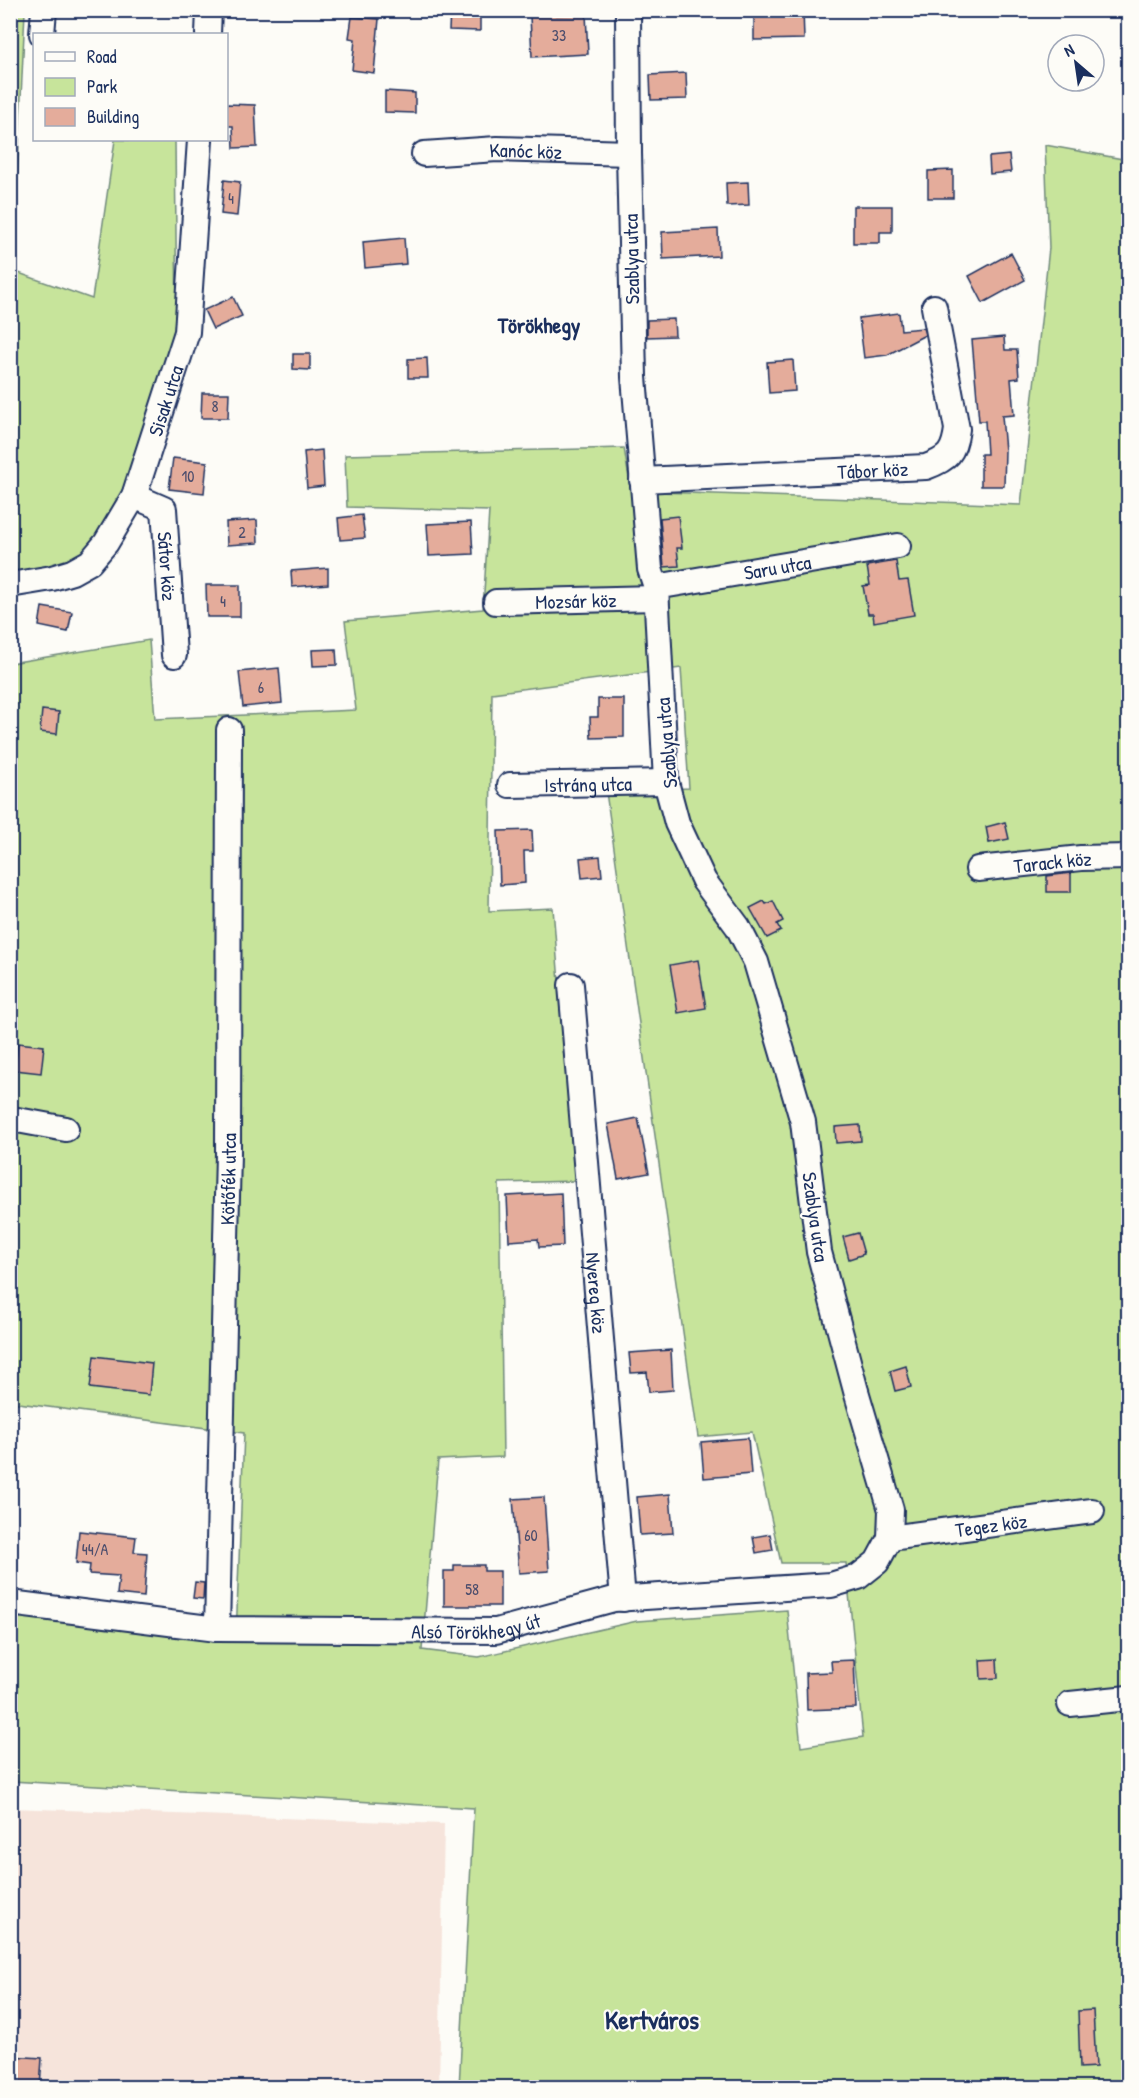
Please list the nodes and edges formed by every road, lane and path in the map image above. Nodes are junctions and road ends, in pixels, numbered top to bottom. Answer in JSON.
{"nodes":[{"id":1,"x":44,"y":10,"type":"edge"},
{"id":2,"x":209,"y":10,"type":"edge"},
{"id":3,"x":628,"y":10,"type":"edge"},
{"id":4,"x":42,"y":33,"type":"edge"},
{"id":5,"x":208,"y":33,"type":"edge"},
{"id":6,"x":200,"y":141,"type":"edge"},
{"id":7,"x":628,"y":153,"type":"junction"},
{"id":8,"x":424,"y":154,"type":"dead end"},
{"id":9,"x":934,"y":307,"type":"dead end"},
{"id":10,"x":642,"y":480,"type":"junction"},
{"id":11,"x":134,"y":496,"type":"junction"},
{"id":12,"x":898,"y":546,"type":"dead end"},
{"id":13,"x":10,"y":585,"type":"edge"},
{"id":14,"x":656,"y":592,"type":"junction"},
{"id":15,"x":496,"y":602,"type":"dead end"},
{"id":16,"x":174,"y":655,"type":"dead end"},
{"id":17,"x":229,"y":729,"type":"dead end"},
{"id":18,"x":666,"y":782,"type":"junction"},
{"id":19,"x":510,"y":785,"type":"dead end"},
{"id":20,"x":1128,"y":857,"type":"edge"},
{"id":21,"x":978,"y":869,"type":"dead end"},
{"id":22,"x":571,"y":986,"type":"dead end"},
{"id":23,"x":11,"y":1122,"type":"edge"},
{"id":24,"x":66,"y":1129,"type":"dead end"},
{"id":25,"x":891,"y":1510,"type":"joint"},
{"id":26,"x":1092,"y":1510,"type":"dead end"},
{"id":27,"x":890,"y":1538,"type":"junction"},
{"id":28,"x":623,"y":1599,"type":"junction"},
{"id":29,"x":10,"y":1603,"type":"edge"},
{"id":30,"x":217,"y":1629,"type":"junction"},
{"id":31,"x":1128,"y":1698,"type":"edge"},
{"id":32,"x":1070,"y":1704,"type":"dead end"}],
"edges":[{"from":1,"to":4,"type":"street"},
{"from":2,"to":5,"type":"street"},
{"from":3,"to":7,"type":"street","name":"Szablya utca"},
{"from":6,"to":11,"type":"street","name":"Sisak utca"},
{"from":7,"to":8,"type":"street","name":"Kanóc köz"},
{"from":7,"to":10,"type":"street","name":"Szablya utca"},
{"from":9,"to":10,"type":"street","name":"Tábor köz"},
{"from":10,"to":14,"type":"street","name":"Szablya utca"},
{"from":11,"to":13,"type":"street","name":"Sisak utca"},
{"from":11,"to":16,"type":"street","name":"Sátor köz"},
{"from":12,"to":14,"type":"street","name":"Saru utca"},
{"from":14,"to":15,"type":"street","name":"Mozsár köz"},
{"from":14,"to":18,"type":"street","name":"Szablya utca"},
{"from":17,"to":30,"type":"street","name":"Kötőfék utca"},
{"from":18,"to":19,"type":"street","name":"Istráng utca"},
{"from":18,"to":25,"type":"street","name":"Szablya utca"},
{"from":20,"to":21,"type":"street","name":"Tarack köz"},
{"from":22,"to":28,"type":"street","name":"Nyereg köz"},
{"from":23,"to":24,"type":"street"},
{"from":25,"to":27,"type":"street","name":"Alsó Törökhegy út"},
{"from":26,"to":27,"type":"street","name":"Tegez köz"},
{"from":27,"to":28,"type":"street","name":"Alsó Törökhegy út"},
{"from":28,"to":30,"type":"street","name":"Alsó Törökhegy út"},
{"from":29,"to":30,"type":"street","name":"Alsó Törökhegy út"},
{"from":31,"to":32,"type":"street"}]}
